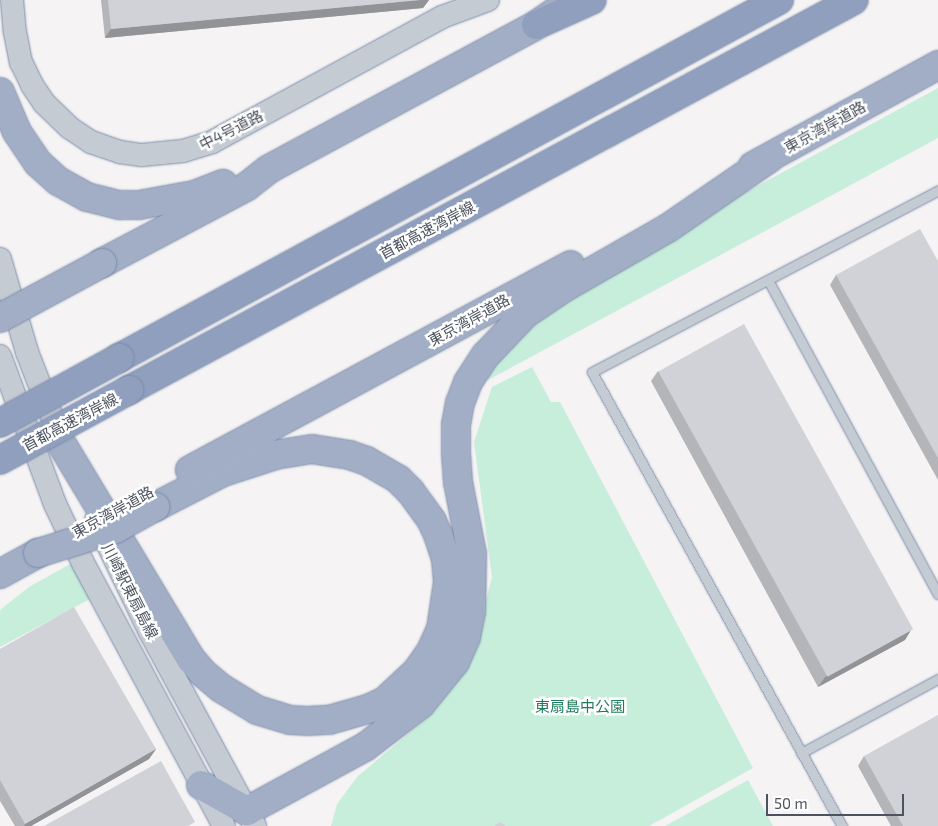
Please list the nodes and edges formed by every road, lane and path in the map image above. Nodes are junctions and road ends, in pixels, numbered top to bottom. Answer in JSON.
{"nodes":[{"id":1,"x":12,"y":0,"type":"edge"},
{"id":2,"x":488,"y":0,"type":"edge"},
{"id":3,"x":572,"y":0,"type":"edge"},
{"id":4,"x":592,"y":0,"type":"edge"},
{"id":5,"x":778,"y":0,"type":"edge"},
{"id":6,"x":854,"y":0,"type":"edge"},
{"id":7,"x":536,"y":25,"type":"junction"},
{"id":8,"x":938,"y":65,"type":"edge"},
{"id":9,"x":0,"y":92,"type":"edge"},
{"id":10,"x":770,"y":158,"type":"junction"},
{"id":11,"x":269,"y":168,"type":"junction"},
{"id":12,"x":938,"y":190,"type":"edge"},
{"id":13,"x":0,"y":259,"type":"edge"},
{"id":14,"x":768,"y":280,"type":"junction"},
{"id":15,"x":0,"y":318,"type":"edge"},
{"id":16,"x":0,"y":356,"type":"edge"},
{"id":17,"x":0,"y":423,"type":"edge"},
{"id":18,"x":63,"y":446,"type":"junction"},
{"id":19,"x":0,"y":460,"type":"edge"},
{"id":20,"x":148,"y":501,"type":"junction"},
{"id":21,"x":0,"y":574,"type":"edge"},
{"id":22,"x":938,"y":594,"type":"edge"},
{"id":23,"x":938,"y":679,"type":"edge"},
{"id":24,"x":802,"y":753,"type":"junction"},
{"id":25,"x":201,"y":786,"type":"junction"},
{"id":26,"x":251,"y":818,"type":"edge"},
{"id":27,"x":224,"y":826,"type":"edge"},
{"id":28,"x":842,"y":826,"type":"edge"}],
"edges":[{"from":1,"to":2,"type":"street","name":"中4号道路"},
{"from":3,"to":7,"type":"highway"},
{"from":4,"to":7,"type":"highway"},
{"from":5,"to":17,"type":"highway","bridge":true},
{"from":6,"to":19,"type":"highway","name":"首都高速湾岸線","bridge":true},
{"from":7,"to":11,"type":"highway"},
{"from":8,"to":10,"type":"highway","name":"東京湾岸道路"},
{"from":9,"to":11,"type":"highway"},
{"from":10,"to":20,"type":"highway","name":"東京湾岸道路"},
{"from":10,"to":26,"type":"highway"},
{"from":11,"to":15,"type":"highway","bridge":true},
{"from":12,"to":14,"type":"lane"},
{"from":13,"to":18,"type":"street","name":"川崎駅東扇島線"},
{"from":14,"to":22,"type":"lane"},
{"from":14,"to":24,"type":"lane"},
{"from":16,"to":25,"type":"street","name":"川崎駅東扇島線"},
{"from":18,"to":20,"type":"highway"},
{"from":18,"to":26,"type":"street","name":"川崎駅東扇島線"},
{"from":20,"to":21,"type":"highway","name":"東京湾岸道路","bridge":true},
{"from":23,"to":24,"type":"lane"},
{"from":24,"to":28,"type":"lane"},
{"from":25,"to":26,"type":"highway"},
{"from":25,"to":27,"type":"street","name":"川崎駅東扇島線"}]}
